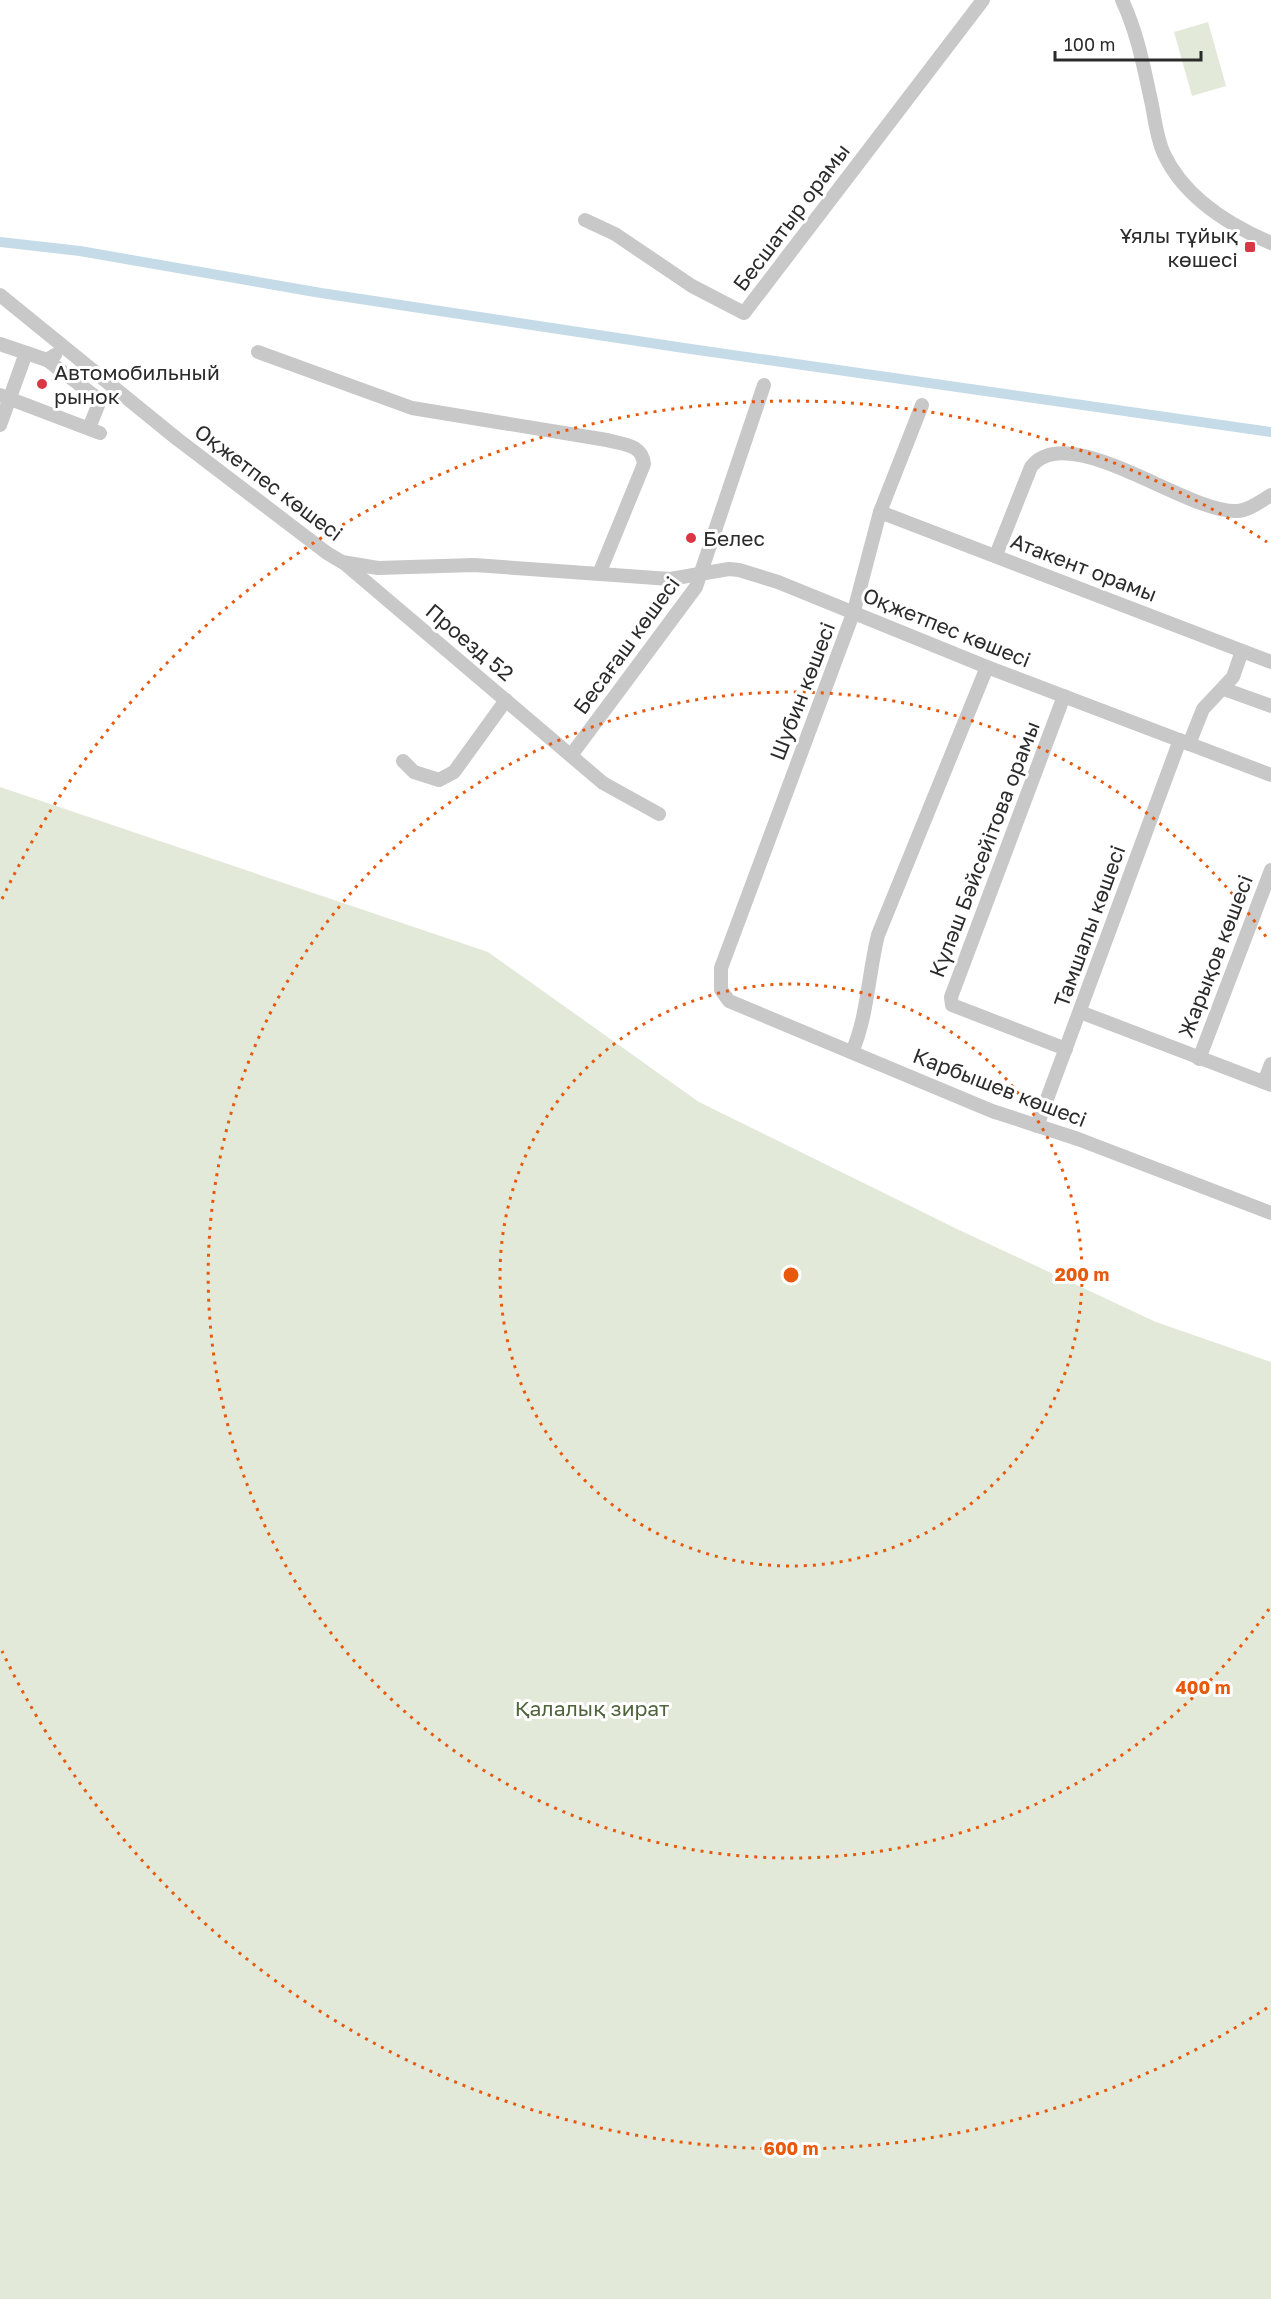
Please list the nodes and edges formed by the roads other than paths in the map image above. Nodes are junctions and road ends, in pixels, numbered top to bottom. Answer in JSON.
{"nodes":[{"id":1,"x":983,"y":0,"type":"edge"},
{"id":2,"x":1122,"y":0,"type":"edge"},
{"id":3,"x":585,"y":220,"type":"dead end"},
{"id":4,"x":1271,"y":243,"type":"edge"},
{"id":5,"x":0,"y":295,"type":"edge"},
{"id":6,"x":0,"y":344,"type":"edge"},
{"id":7,"x":64,"y":349,"type":"junction"},
{"id":8,"x":258,"y":352,"type":"dead end"},
{"id":9,"x":26,"y":353,"type":"junction"},
{"id":10,"x":47,"y":360,"type":"junction"},
{"id":11,"x":764,"y":386,"type":"dead end"},
{"id":12,"x":5,"y":397,"type":"edge"},
{"id":13,"x":922,"y":405,"type":"dead end"},
{"id":14,"x":0,"y":425,"type":"edge"},
{"id":15,"x":1271,"y":495,"type":"edge"},
{"id":16,"x":880,"y":512,"type":"junction"},
{"id":17,"x":996,"y":555,"type":"junction"},
{"id":18,"x":342,"y":562,"type":"junction"},
{"id":19,"x":599,"y":574,"type":"junction"},
{"id":20,"x":702,"y":575,"type":"junction"},
{"id":21,"x":854,"y":611,"type":"junction"},
{"id":22,"x":1242,"y":651,"type":"junction"},
{"id":23,"x":1271,"y":662,"type":"edge"},
{"id":24,"x":987,"y":667,"type":"junction"},
{"id":25,"x":1224,"y":689,"type":"junction"},
{"id":26,"x":1065,"y":696,"type":"junction"},
{"id":27,"x":506,"y":700,"type":"junction"},
{"id":28,"x":1271,"y":706,"type":"edge"},
{"id":29,"x":1184,"y":742,"type":"junction"},
{"id":30,"x":572,"y":754,"type":"junction"},
{"id":31,"x":403,"y":761,"type":"dead end"},
{"id":32,"x":1271,"y":775,"type":"edge"},
{"id":33,"x":659,"y":814,"type":"dead end"},
{"id":34,"x":1271,"y":870,"type":"edge"},
{"id":35,"x":721,"y":990,"type":"joint"},
{"id":36,"x":1080,"y":1012,"type":"junction"},
{"id":37,"x":1066,"y":1049,"type":"junction"},
{"id":38,"x":852,"y":1052,"type":"junction"},
{"id":39,"x":1199,"y":1059,"type":"junction"},
{"id":40,"x":1271,"y":1064,"type":"edge"},
{"id":41,"x":1268,"y":1083,"type":"edge"},
{"id":42,"x":1037,"y":1126,"type":"junction"},
{"id":43,"x":1271,"y":1213,"type":"edge"}],
"edges":[{"from":1,"to":3,"type":"street","name":"Бесшатыр орамы"},
{"from":2,"to":4,"type":"street"},
{"from":5,"to":7,"type":"street","name":"Оқжетпес көшесі"},
{"from":6,"to":9,"type":"street"},
{"from":7,"to":10,"type":"street"},
{"from":7,"to":18,"type":"street","name":"Оқжетпес көшесі"},
{"from":8,"to":19,"type":"street"},
{"from":9,"to":10,"type":"street"},
{"from":9,"to":12,"type":"street"},
{"from":10,"to":12,"type":"street"},
{"from":11,"to":20,"type":"street","name":"Бесағаш көшесі"},
{"from":12,"to":14,"type":"street"},
{"from":13,"to":16,"type":"street","name":"Шубин көшесі"},
{"from":15,"to":17,"type":"street"},
{"from":16,"to":17,"type":"street","name":"Атакент орамы"},
{"from":16,"to":21,"type":"street","name":"Шубин көшесі"},
{"from":17,"to":22,"type":"street","name":"Атакент орамы"},
{"from":18,"to":19,"type":"street","name":"Оқжетпес көшесі"},
{"from":18,"to":27,"type":"street","name":"Проезд 52"},
{"from":19,"to":20,"type":"street","name":"Оқжетпес көшесі"},
{"from":20,"to":21,"type":"street","name":"Оқжетпес көшесі"},
{"from":20,"to":30,"type":"street","name":"Бесағаш көшесі"},
{"from":21,"to":24,"type":"street","name":"Оқжетпес көшесі"},
{"from":21,"to":35,"type":"street","name":"Шубин көшесі"},
{"from":22,"to":23,"type":"street","name":"Атакент орамы"},
{"from":22,"to":25,"type":"street","name":"Тамшалы көшесі"},
{"from":24,"to":26,"type":"street","name":"Оқжетпес көшесі"},
{"from":24,"to":38,"type":"street"},
{"from":25,"to":28,"type":"street"},
{"from":25,"to":29,"type":"street","name":"Тамшалы көшесі"},
{"from":26,"to":29,"type":"street","name":"Оқжетпес көшесі"},
{"from":26,"to":37,"type":"street","name":"Күләш Бәйсейітова орамы"},
{"from":27,"to":30,"type":"street","name":"Проезд 52"},
{"from":27,"to":31,"type":"street"},
{"from":29,"to":32,"type":"street","name":"Оқжетпес көшесі"},
{"from":29,"to":36,"type":"street","name":"Тамшалы көшесі"},
{"from":30,"to":33,"type":"street","name":"Проезд 52"},
{"from":34,"to":39,"type":"street","name":"Жарықов көшесі"},
{"from":35,"to":38,"type":"street","name":"Карбышев көшесі"},
{"from":36,"to":37,"type":"street","name":"Тамшалы көшесі"},
{"from":36,"to":39,"type":"street"},
{"from":37,"to":42,"type":"street","name":"Тамшалы көшесі"},
{"from":38,"to":42,"type":"street","name":"Карбышев көшесі"},
{"from":39,"to":41,"type":"street"},
{"from":40,"to":41,"type":"street"},
{"from":42,"to":43,"type":"street","name":"Карбышев көшесі"}]}
